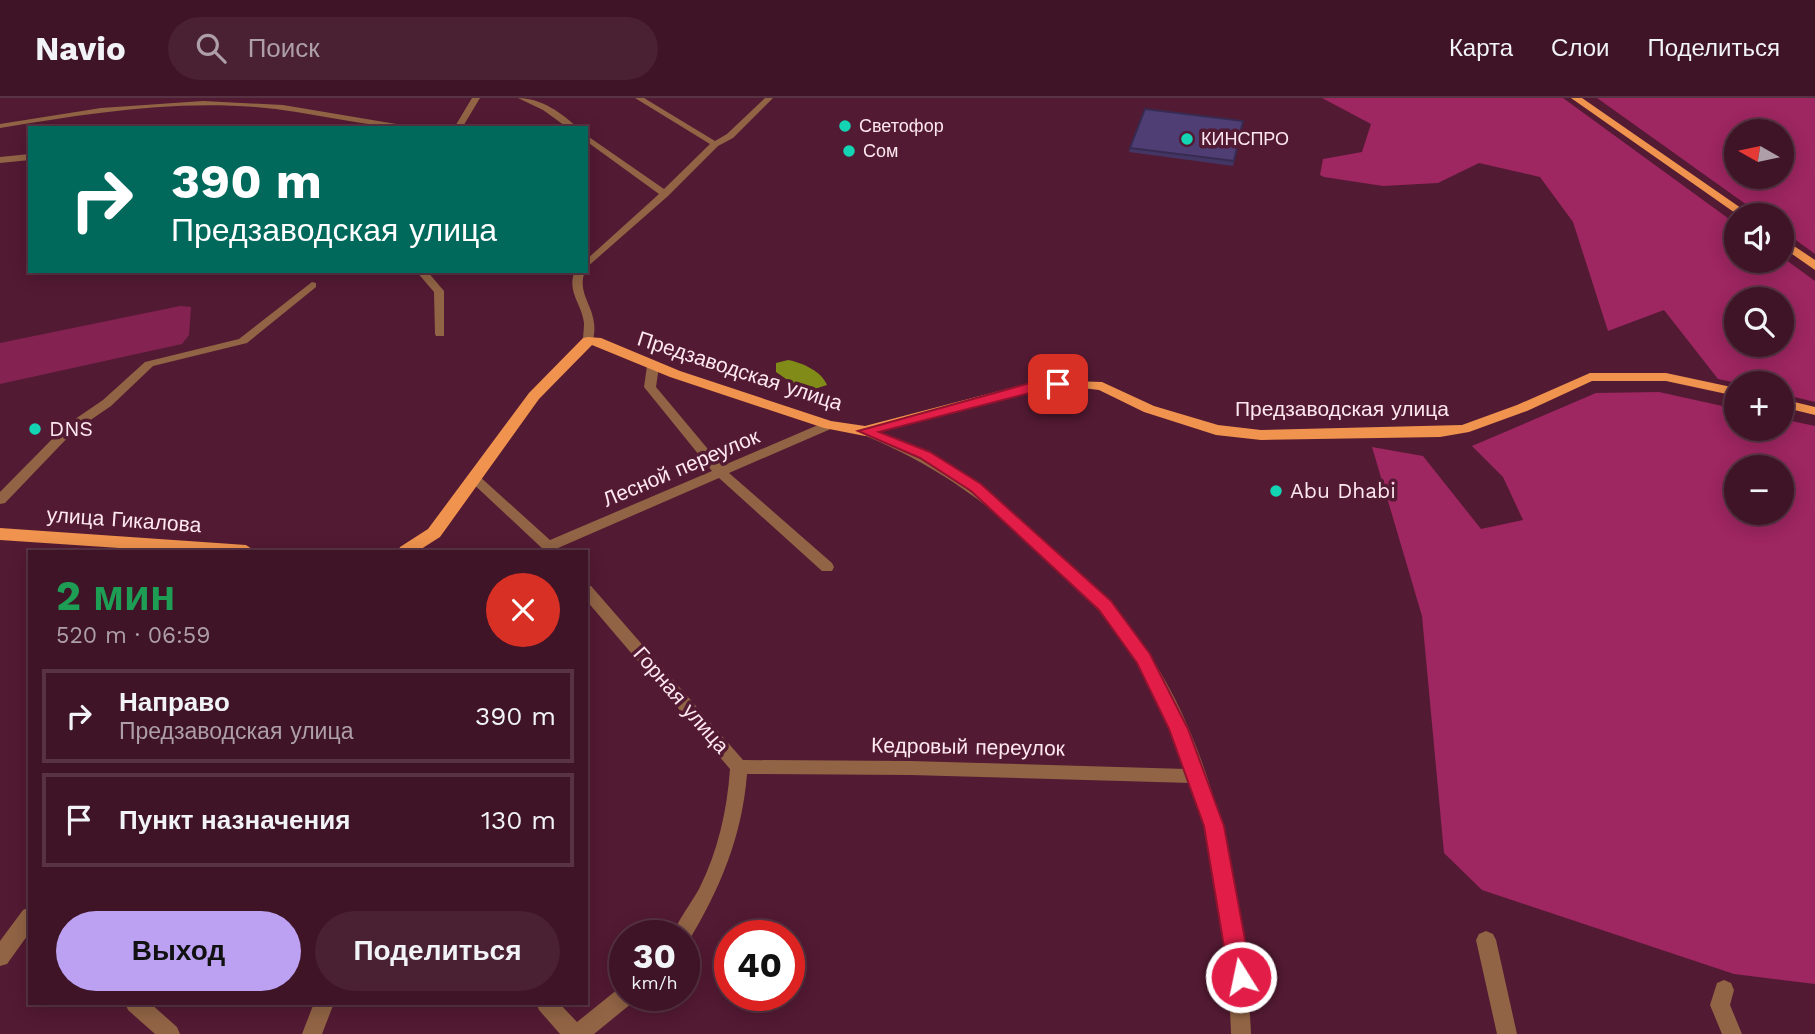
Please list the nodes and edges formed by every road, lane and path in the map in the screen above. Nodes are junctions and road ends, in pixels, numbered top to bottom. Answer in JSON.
{"nodes":[{"id":1,"x":239,"y":98,"type":"edge"},
{"id":2,"x":477,"y":98,"type":"edge"},
{"id":3,"x":522,"y":98,"type":"edge"},
{"id":4,"x":639,"y":98,"type":"edge"},
{"id":5,"x":769,"y":98,"type":"edge"},
{"id":6,"x":1576,"y":98,"type":"edge"},
{"id":7,"x":228,"y":105,"type":"junction"},
{"id":8,"x":0,"y":125,"type":"edge"},
{"id":9,"x":400,"y":126,"type":"edge"},
{"id":10,"x":459,"y":126,"type":"edge"},
{"id":11,"x":571,"y":126,"type":"edge"},
{"id":12,"x":588,"y":138,"type":"edge"},
{"id":13,"x":715,"y":144,"type":"junction"},
{"id":14,"x":28,"y":157,"type":"edge"},
{"id":15,"x":0,"y":160,"type":"edge"},
{"id":16,"x":665,"y":194,"type":"junction"},
{"id":17,"x":1728,"y":203,"type":"edge"},
{"id":18,"x":1794,"y":251,"type":"edge"},
{"id":19,"x":588,"y":264,"type":"edge"},
{"id":20,"x":1815,"y":266,"type":"edge"},
{"id":21,"x":423,"y":273,"type":"edge"},
{"id":22,"x":580,"y":273,"type":"edge"},
{"id":23,"x":312,"y":285,"type":"dead end"},
{"id":24,"x":440,"y":334,"type":"dead end"},
{"id":25,"x":588,"y":341,"type":"junction"},
{"id":26,"x":653,"y":366,"type":"junction"},
{"id":27,"x":1724,"y":390,"type":"edge"},
{"id":28,"x":1794,"y":406,"type":"edge"},
{"id":29,"x":1815,"y":411,"type":"edge"},
{"id":30,"x":829,"y":425,"type":"junction"},
{"id":31,"x":865,"y":431,"type":"junction"},
{"id":32,"x":720,"y":472,"type":"junction"},
{"id":33,"x":473,"y":478,"type":"junction"},
{"id":34,"x":0,"y":500,"type":"edge"},
{"id":35,"x":3,"y":538,"type":"edge"},
{"id":36,"x":551,"y":549,"type":"edge"},
{"id":37,"x":227,"y":550,"type":"edge"},
{"id":38,"x":408,"y":550,"type":"edge"},
{"id":39,"x":827,"y":567,"type":"dead end"},
{"id":40,"x":588,"y":592,"type":"edge"},
{"id":41,"x":739,"y":767,"type":"junction"},
{"id":42,"x":1196,"y":776,"type":"junction"},
{"id":43,"x":28,"y":919,"type":"edge"},
{"id":44,"x":691,"y":920,"type":"edge"},
{"id":45,"x":1486,"y":940,"type":"dead end"},
{"id":46,"x":0,"y":957,"type":"edge"},
{"id":47,"x":1724,"y":990,"type":"dead end"},
{"id":48,"x":137,"y":1005,"type":"edge"},
{"id":49,"x":323,"y":1005,"type":"edge"},
{"id":50,"x":548,"y":1005,"type":"edge"},
{"id":51,"x":609,"y":1008,"type":"edge"},
{"id":52,"x":170,"y":1034,"type":"edge"},
{"id":53,"x":312,"y":1034,"type":"edge"},
{"id":54,"x":576,"y":1034,"type":"edge"},
{"id":55,"x":1241,"y":1034,"type":"edge"},
{"id":56,"x":1507,"y":1034,"type":"edge"},
{"id":57,"x":1732,"y":1034,"type":"edge"}],
"edges":[{"from":1,"to":7,"type":"street"},
{"from":2,"to":10,"type":"street"},
{"from":3,"to":11,"type":"street"},
{"from":4,"to":13,"type":"street"},
{"from":5,"to":13,"type":"street"},
{"from":6,"to":17,"type":"main road"},
{"from":7,"to":8,"type":"street"},
{"from":7,"to":9,"type":"street"},
{"from":12,"to":16,"type":"street"},
{"from":13,"to":16,"type":"street"},
{"from":14,"to":15,"type":"street"},
{"from":16,"to":19,"type":"street"},
{"from":18,"to":20,"type":"main road"},
{"from":21,"to":24,"type":"street"},
{"from":22,"to":25,"type":"street"},
{"from":23,"to":34,"type":"street"},
{"from":25,"to":26,"type":"main road","name":"Предзаводская улица"},
{"from":25,"to":33,"type":"main road"},
{"from":26,"to":30,"type":"main road","name":"Предзаводская улица"},
{"from":26,"to":32,"type":"street"},
{"from":27,"to":31,"type":"main road","name":"Предзаводская улица"},
{"from":28,"to":29,"type":"main road"},
{"from":30,"to":31,"type":"main road","name":"Предзаводская улица"},
{"from":30,"to":32,"type":"street","name":"Лесной переулок"},
{"from":31,"to":42,"type":"street"},
{"from":32,"to":36,"type":"street","name":"Лесной переулок"},
{"from":32,"to":39,"type":"street"},
{"from":33,"to":36,"type":"street"},
{"from":33,"to":38,"type":"main road"},
{"from":35,"to":37,"type":"main road","name":"улица Гикалова"},
{"from":40,"to":41,"type":"street","name":"Горная улица"},
{"from":41,"to":42,"type":"street","name":"Кедровый переулок"},
{"from":41,"to":44,"type":"street","name":"Горная улица"},
{"from":42,"to":55,"type":"street"},
{"from":43,"to":46,"type":"street"},
{"from":45,"to":56,"type":"street"},
{"from":47,"to":57,"type":"street"},
{"from":48,"to":52,"type":"street"},
{"from":49,"to":53,"type":"street"},
{"from":50,"to":54,"type":"street"},
{"from":51,"to":54,"type":"street"}]}
